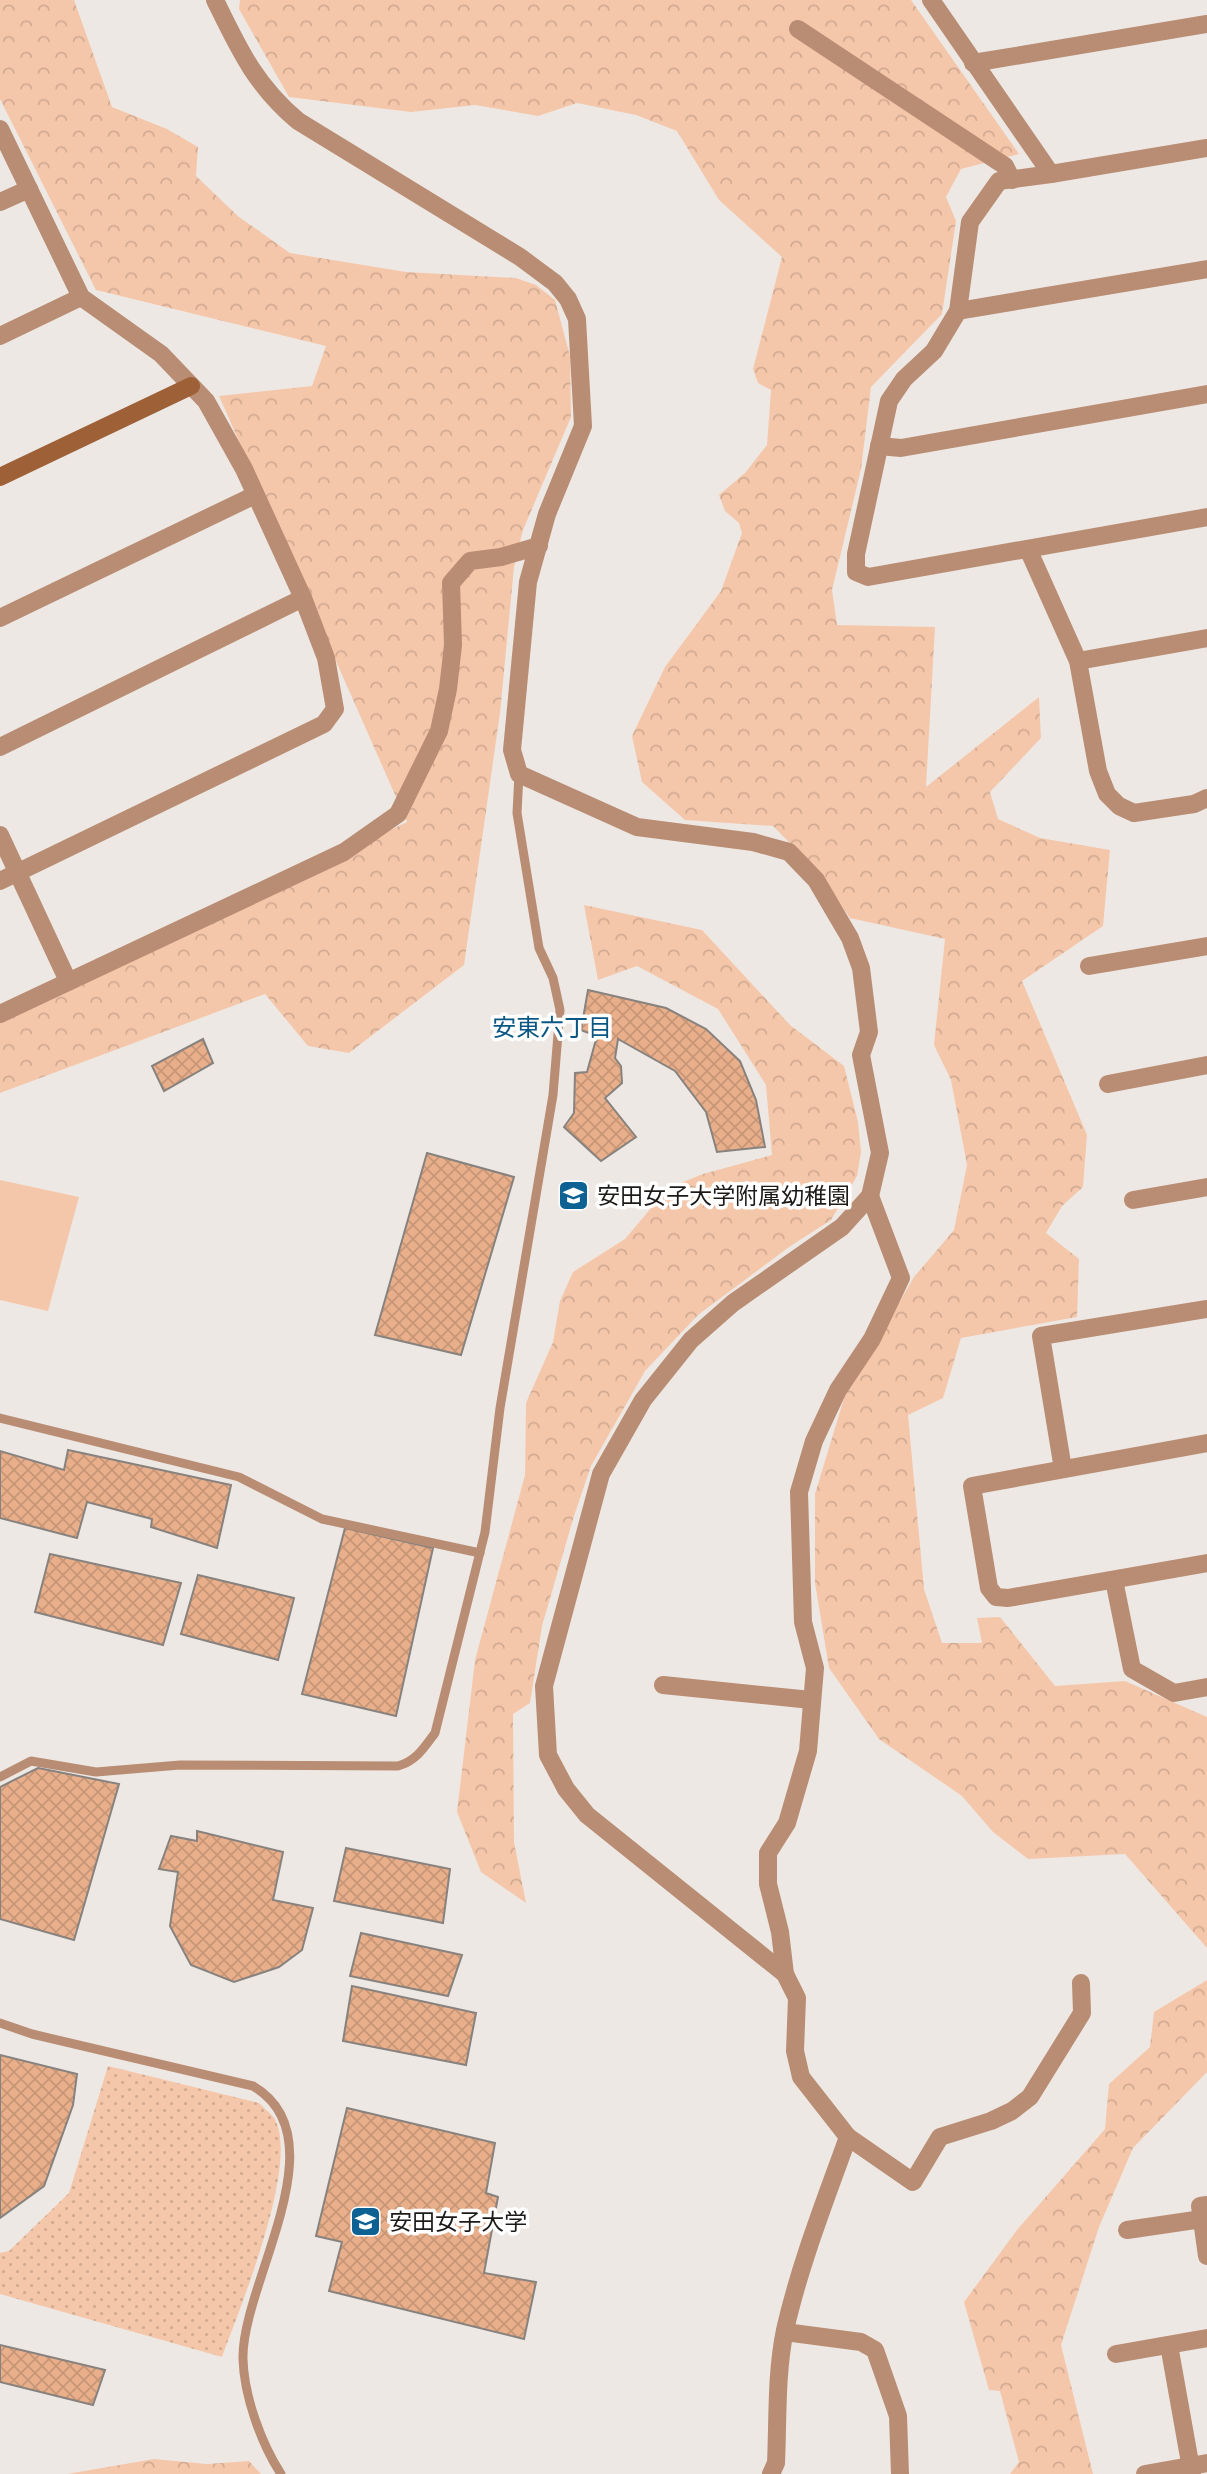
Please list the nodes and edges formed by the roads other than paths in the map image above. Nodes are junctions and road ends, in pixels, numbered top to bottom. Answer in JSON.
{"nodes":[{"id":1,"x":215,"y":0,"type":"edge"},
{"id":2,"x":931,"y":0,"type":"edge"},
{"id":3,"x":1207,"y":24,"type":"edge"},
{"id":4,"x":798,"y":29,"type":"dead end"},
{"id":5,"x":973,"y":63,"type":"junction"},
{"id":6,"x":0,"y":129,"type":"edge"},
{"id":7,"x":1207,"y":148,"type":"edge"},
{"id":8,"x":1051,"y":174,"type":"junction"},
{"id":9,"x":1012,"y":180,"type":"junction"},
{"id":10,"x":29,"y":188,"type":"junction"},
{"id":11,"x":0,"y":202,"type":"edge"},
{"id":12,"x":1207,"y":269,"type":"edge"},
{"id":13,"x":81,"y":297,"type":"junction"},
{"id":14,"x":958,"y":311,"type":"junction"},
{"id":15,"x":0,"y":336,"type":"edge"},
{"id":16,"x":191,"y":386,"type":"junction"},
{"id":17,"x":1207,"y":394,"type":"edge"},
{"id":18,"x":880,"y":446,"type":"junction"},
{"id":19,"x":0,"y":477,"type":"edge"},
{"id":20,"x":255,"y":495,"type":"junction"},
{"id":21,"x":1207,"y":517,"type":"edge"},
{"id":22,"x":538,"y":546,"type":"junction"},
{"id":23,"x":1028,"y":549,"type":"junction"},
{"id":24,"x":303,"y":598,"type":"junction"},
{"id":25,"x":0,"y":618,"type":"edge"},
{"id":26,"x":1207,"y":638,"type":"edge"},
{"id":27,"x":1078,"y":661,"type":"junction"},
{"id":28,"x":0,"y":747,"type":"edge"},
{"id":29,"x":519,"y":774,"type":"junction"},
{"id":30,"x":1207,"y":798,"type":"edge"},
{"id":31,"x":0,"y":835,"type":"edge"},
{"id":32,"x":18,"y":872,"type":"junction"},
{"id":33,"x":0,"y":881,"type":"edge"},
{"id":34,"x":1207,"y":946,"type":"edge"},
{"id":35,"x":1089,"y":966,"type":"dead end"},
{"id":36,"x":68,"y":981,"type":"junction"},
{"id":37,"x":0,"y":1014,"type":"edge"},
{"id":38,"x":1207,"y":1065,"type":"edge"},
{"id":39,"x":1108,"y":1084,"type":"dead end"},
{"id":40,"x":1207,"y":1187,"type":"edge"},
{"id":41,"x":870,"y":1196,"type":"junction"},
{"id":42,"x":1133,"y":1200,"type":"dead end"},
{"id":43,"x":1207,"y":1309,"type":"edge"},
{"id":44,"x":0,"y":1418,"type":"edge"},
{"id":45,"x":1207,"y":1443,"type":"edge"},
{"id":46,"x":1063,"y":1469,"type":"junction"},
{"id":47,"x":480,"y":1553,"type":"junction"},
{"id":48,"x":1207,"y":1563,"type":"edge"},
{"id":49,"x":1114,"y":1580,"type":"junction"},
{"id":50,"x":663,"y":1685,"type":"dead end"},
{"id":51,"x":1207,"y":1687,"type":"edge"},
{"id":52,"x":811,"y":1700,"type":"junction"},
{"id":53,"x":0,"y":1777,"type":"edge"},
{"id":54,"x":785,"y":1974,"type":"junction"},
{"id":55,"x":1081,"y":1983,"type":"dead end"},
{"id":56,"x":0,"y":2023,"type":"edge"},
{"id":57,"x":848,"y":2137,"type":"junction"},
{"id":58,"x":1205,"y":2212,"type":"edge"},
{"id":59,"x":1127,"y":2230,"type":"dead end"},
{"id":60,"x":1207,"y":2256,"type":"edge"},
{"id":61,"x":785,"y":2332,"type":"junction"},
{"id":62,"x":1207,"y":2338,"type":"edge"},
{"id":63,"x":1170,"y":2345,"type":"junction"},
{"id":64,"x":1116,"y":2354,"type":"dead end"},
{"id":65,"x":1196,"y":2468,"type":"edge"},
{"id":66,"x":281,"y":2474,"type":"edge"},
{"id":67,"x":771,"y":2474,"type":"edge"},
{"id":68,"x":900,"y":2474,"type":"edge"},
{"id":69,"x":1145,"y":2474,"type":"edge"}],
"edges":[{"from":1,"to":22,"type":"street"},
{"from":2,"to":5,"type":"street"},
{"from":3,"to":5,"type":"street"},
{"from":4,"to":9,"type":"street"},
{"from":5,"to":8,"type":"street"},
{"from":6,"to":10,"type":"street"},
{"from":7,"to":8,"type":"street"},
{"from":8,"to":9,"type":"street"},
{"from":9,"to":14,"type":"street"},
{"from":10,"to":11,"type":"street"},
{"from":10,"to":13,"type":"street"},
{"from":12,"to":14,"type":"street"},
{"from":13,"to":15,"type":"street"},
{"from":13,"to":16,"type":"street"},
{"from":14,"to":18,"type":"street"},
{"from":16,"to":19,"type":"street"},
{"from":16,"to":20,"type":"street"},
{"from":17,"to":18,"type":"street"},
{"from":18,"to":23,"type":"street"},
{"from":20,"to":24,"type":"street"},
{"from":20,"to":25,"type":"street"},
{"from":21,"to":23,"type":"street"},
{"from":22,"to":29,"type":"street"},
{"from":22,"to":36,"type":"street"},
{"from":23,"to":27,"type":"street"},
{"from":24,"to":28,"type":"street"},
{"from":24,"to":32,"type":"street"},
{"from":26,"to":27,"type":"street"},
{"from":27,"to":30,"type":"street"},
{"from":29,"to":41,"type":"street"},
{"from":29,"to":47,"type":"lane"},
{"from":31,"to":32,"type":"street"},
{"from":32,"to":33,"type":"street"},
{"from":32,"to":36,"type":"street"},
{"from":34,"to":35,"type":"street"},
{"from":36,"to":37,"type":"street"},
{"from":38,"to":39,"type":"street"},
{"from":40,"to":42,"type":"street"},
{"from":41,"to":52,"type":"street"},
{"from":41,"to":54,"type":"street"},
{"from":43,"to":46,"type":"street"},
{"from":44,"to":47,"type":"lane"},
{"from":45,"to":46,"type":"street"},
{"from":46,"to":49,"type":"street"},
{"from":47,"to":53,"type":"lane"},
{"from":48,"to":49,"type":"street"},
{"from":49,"to":51,"type":"street"},
{"from":50,"to":52,"type":"street"},
{"from":52,"to":54,"type":"street"},
{"from":54,"to":57,"type":"street"},
{"from":55,"to":57,"type":"street"},
{"from":56,"to":66,"type":"lane"},
{"from":57,"to":61,"type":"street"},
{"from":58,"to":59,"type":"street"},
{"from":58,"to":60,"type":"street"},
{"from":61,"to":67,"type":"street"},
{"from":61,"to":68,"type":"street"},
{"from":62,"to":63,"type":"street"},
{"from":63,"to":64,"type":"street"},
{"from":63,"to":65,"type":"street"},
{"from":65,"to":69,"type":"street"}]}
